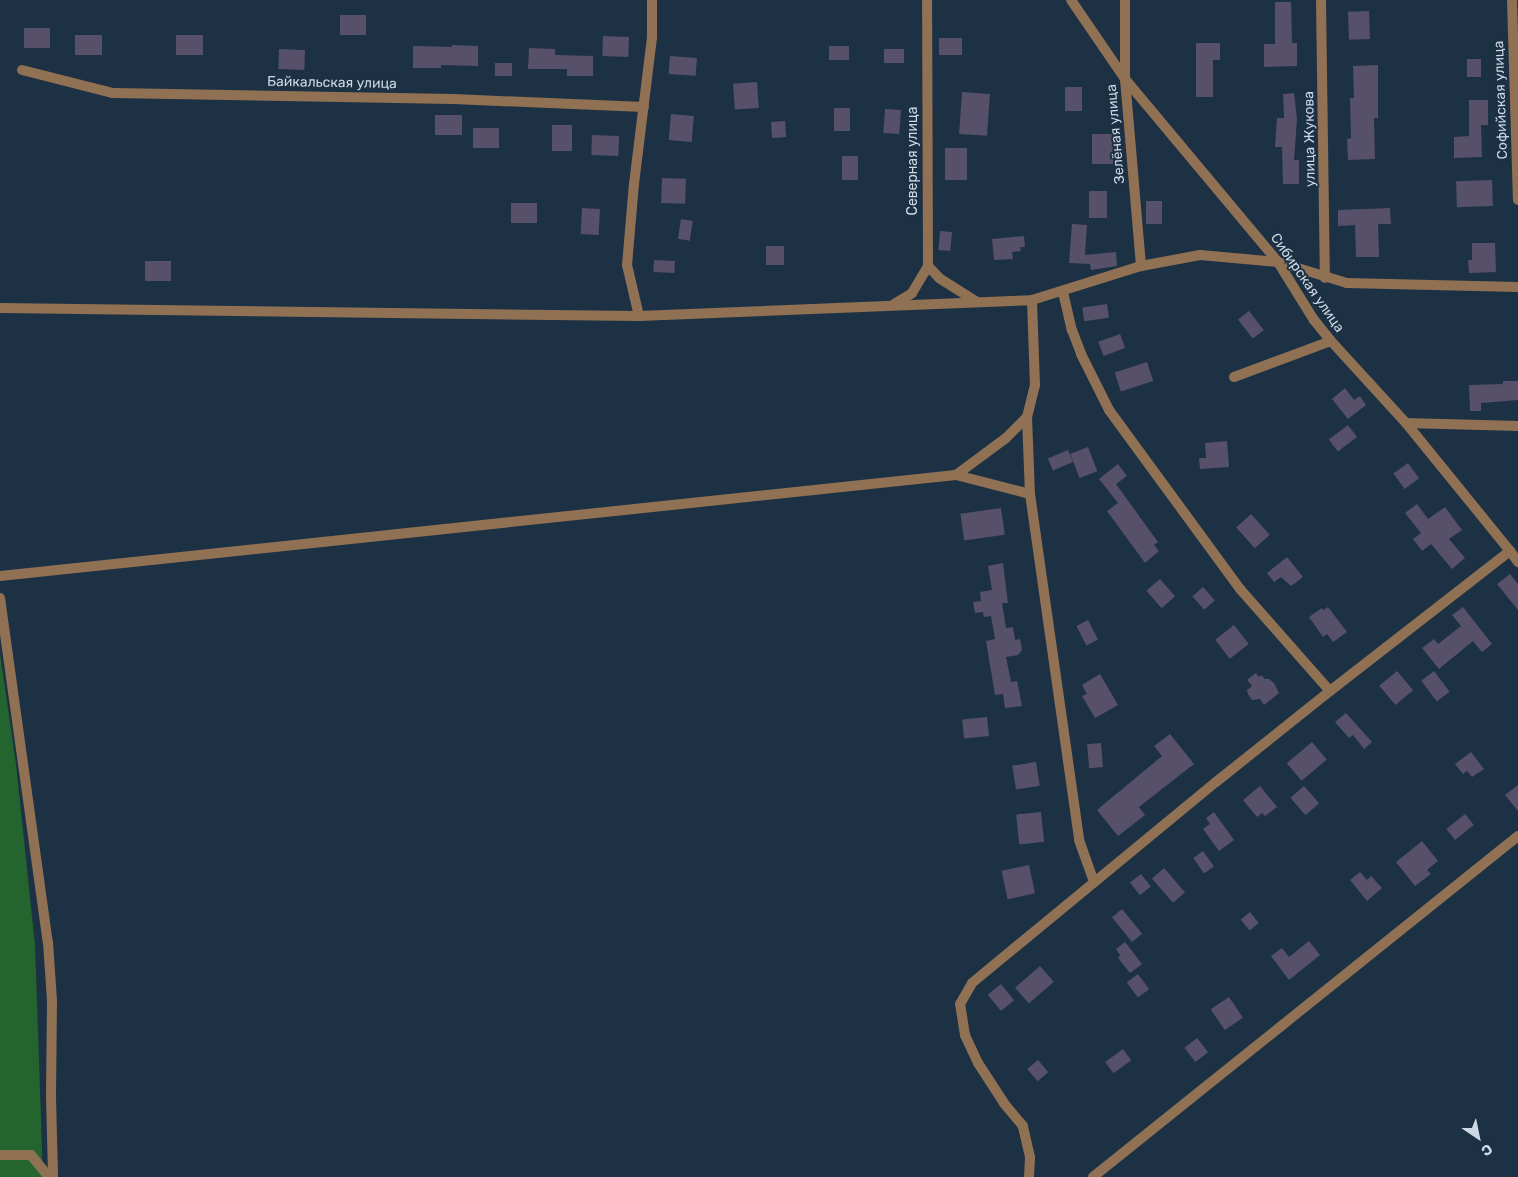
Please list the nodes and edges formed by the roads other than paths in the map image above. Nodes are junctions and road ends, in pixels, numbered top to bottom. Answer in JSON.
{"nodes":[{"id":1,"x":652,"y":0,"type":"edge"},
{"id":2,"x":926,"y":0,"type":"edge"},
{"id":3,"x":1071,"y":0,"type":"edge"},
{"id":4,"x":1125,"y":0,"type":"edge"},
{"id":5,"x":1322,"y":0,"type":"edge"},
{"id":6,"x":1512,"y":0,"type":"edge"},
{"id":7,"x":22,"y":70,"type":"dead end"},
{"id":8,"x":1126,"y":79,"type":"junction"},
{"id":9,"x":644,"y":107,"type":"junction"},
{"id":10,"x":1518,"y":200,"type":"edge"},
{"id":11,"x":1278,"y":262,"type":"junction"},
{"id":12,"x":928,"y":266,"type":"junction"},
{"id":13,"x":1141,"y":266,"type":"junction"},
{"id":14,"x":1325,"y":278,"type":"junction"},
{"id":15,"x":1518,"y":287,"type":"edge"},
{"id":16,"x":1063,"y":292,"type":"junction"},
{"id":17,"x":1032,"y":300,"type":"junction"},
{"id":18,"x":977,"y":302,"type":"junction"},
{"id":19,"x":892,"y":306,"type":"junction"},
{"id":20,"x":0,"y":308,"type":"edge"},
{"id":21,"x":639,"y":316,"type":"junction"},
{"id":22,"x":1330,"y":341,"type":"junction"},
{"id":23,"x":1234,"y":377,"type":"dead end"},
{"id":24,"x":1027,"y":417,"type":"junction"},
{"id":25,"x":1406,"y":423,"type":"junction"},
{"id":26,"x":1518,"y":426,"type":"edge"},
{"id":27,"x":956,"y":475,"type":"junction"},
{"id":28,"x":1030,"y":494,"type":"junction"},
{"id":29,"x":1510,"y":551,"type":"junction"},
{"id":30,"x":1518,"y":562,"type":"edge"},
{"id":31,"x":0,"y":576,"type":"edge"},
{"id":32,"x":0,"y":598,"type":"edge"},
{"id":33,"x":1330,"y":691,"type":"junction"},
{"id":34,"x":1518,"y":836,"type":"edge"},
{"id":35,"x":1094,"y":882,"type":"junction"},
{"id":36,"x":0,"y":1155,"type":"edge"},
{"id":37,"x":51,"y":1177,"type":"edge"},
{"id":38,"x":1028,"y":1177,"type":"edge"},
{"id":39,"x":1093,"y":1177,"type":"edge"}],
"edges":[{"from":1,"to":9,"type":"street"},
{"from":2,"to":12,"type":"street","name":"Северная улица"},
{"from":3,"to":8,"type":"street","name":"Сибирская улица"},
{"from":4,"to":8,"type":"street","name":"Зелёная улица"},
{"from":5,"to":14,"type":"street","name":"улица Жукова"},
{"from":6,"to":10,"type":"street","name":"Софийская улица"},
{"from":7,"to":9,"type":"street","name":"Байкальская улица"},
{"from":8,"to":11,"type":"street","name":"Сибирская улица"},
{"from":8,"to":13,"type":"street","name":"Зелёная улица"},
{"from":9,"to":21,"type":"street"},
{"from":11,"to":13,"type":"street"},
{"from":11,"to":14,"type":"street"},
{"from":11,"to":22,"type":"street","name":"Сибирская улица"},
{"from":12,"to":18,"type":"street"},
{"from":12,"to":19,"type":"street"},
{"from":13,"to":16,"type":"street"},
{"from":14,"to":15,"type":"street"},
{"from":16,"to":17,"type":"street"},
{"from":16,"to":33,"type":"street"},
{"from":17,"to":18,"type":"street"},
{"from":17,"to":24,"type":"street"},
{"from":18,"to":19,"type":"street"},
{"from":19,"to":21,"type":"street"},
{"from":20,"to":21,"type":"street"},
{"from":22,"to":23,"type":"street"},
{"from":22,"to":25,"type":"street","name":"Сибирская улица"},
{"from":24,"to":27,"type":"street"},
{"from":24,"to":28,"type":"street"},
{"from":25,"to":26,"type":"street"},
{"from":25,"to":29,"type":"street","name":"Сибирская улица"},
{"from":27,"to":28,"type":"street"},
{"from":27,"to":31,"type":"street"},
{"from":28,"to":35,"type":"street"},
{"from":29,"to":30,"type":"street","name":"Сибирская улица"},
{"from":29,"to":33,"type":"street"},
{"from":32,"to":37,"type":"street"},
{"from":33,"to":35,"type":"street"},
{"from":34,"to":39,"type":"street"},
{"from":35,"to":38,"type":"street"},
{"from":36,"to":37,"type":"street"}]}
